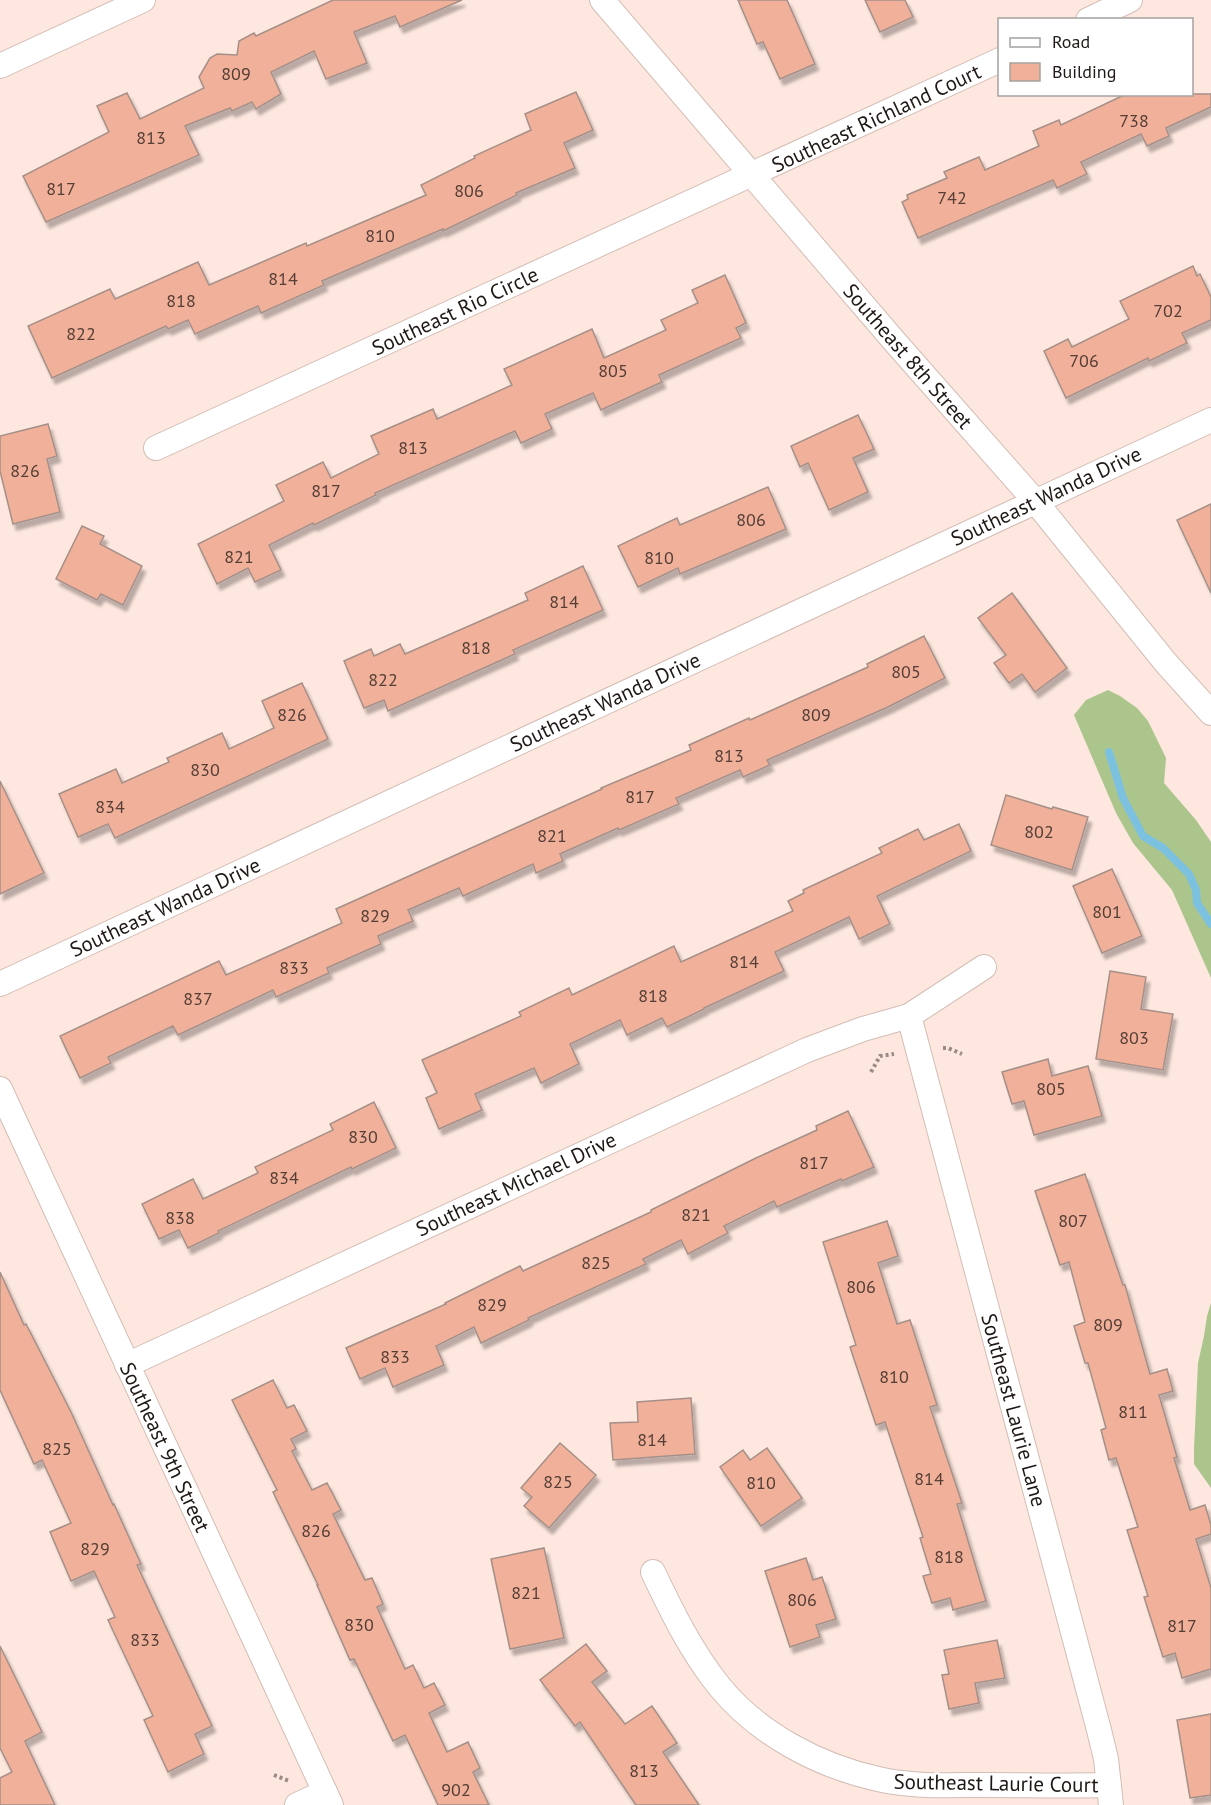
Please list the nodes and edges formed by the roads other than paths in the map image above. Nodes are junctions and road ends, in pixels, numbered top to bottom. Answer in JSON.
{"nodes":[{"id":1,"x":143,"y":0,"type":"edge"},
{"id":2,"x":602,"y":0,"type":"edge"},
{"id":3,"x":1130,"y":0,"type":"edge"},
{"id":4,"x":1092,"y":18,"type":"edge"},
{"id":5,"x":998,"y":60,"type":"edge"},
{"id":6,"x":0,"y":66,"type":"edge"},
{"id":7,"x":753,"y":175,"type":"junction"},
{"id":8,"x":1211,"y":420,"type":"edge"},
{"id":9,"x":156,"y":448,"type":"dead end"},
{"id":10,"x":1035,"y":501,"type":"junction"},
{"id":11,"x":1211,"y":713,"type":"edge"},
{"id":12,"x":984,"y":967,"type":"dead end"},
{"id":13,"x":0,"y":984,"type":"edge"},
{"id":14,"x":909,"y":1016,"type":"junction"},
{"id":15,"x":0,"y":1089,"type":"edge"},
{"id":16,"x":127,"y":1365,"type":"junction"},
{"id":17,"x":653,"y":1572,"type":"dead end"},
{"id":18,"x":1110,"y":1795,"type":"edge"},
{"id":19,"x":328,"y":1798,"type":"edge"},
{"id":20,"x":297,"y":1805,"type":"edge"}],
"edges":[{"from":1,"to":6,"type":"street"},
{"from":2,"to":7,"type":"street","name":"Southeast 8th Street"},
{"from":3,"to":4,"type":"street"},
{"from":5,"to":7,"type":"street","name":"Southeast Richland Court"},
{"from":7,"to":9,"type":"street","name":"Southeast Rio Circle"},
{"from":7,"to":10,"type":"street","name":"Southeast 8th Street"},
{"from":8,"to":10,"type":"street","name":"Southeast Wanda Drive"},
{"from":10,"to":11,"type":"street","name":"Southeast 8th Street"},
{"from":10,"to":13,"type":"street","name":"Southeast Wanda Drive"},
{"from":12,"to":14,"type":"street","name":"Southeast Michael Drive"},
{"from":14,"to":16,"type":"street","name":"Southeast Michael Drive"},
{"from":14,"to":18,"type":"street","name":"Southeast Laurie Lane"},
{"from":15,"to":16,"type":"street","name":"Southeast 9th Street"},
{"from":16,"to":19,"type":"street","name":"Southeast 9th Street"},
{"from":17,"to":18,"type":"street","name":"Southeast Laurie Court"},
{"from":19,"to":20,"type":"street"}]}
